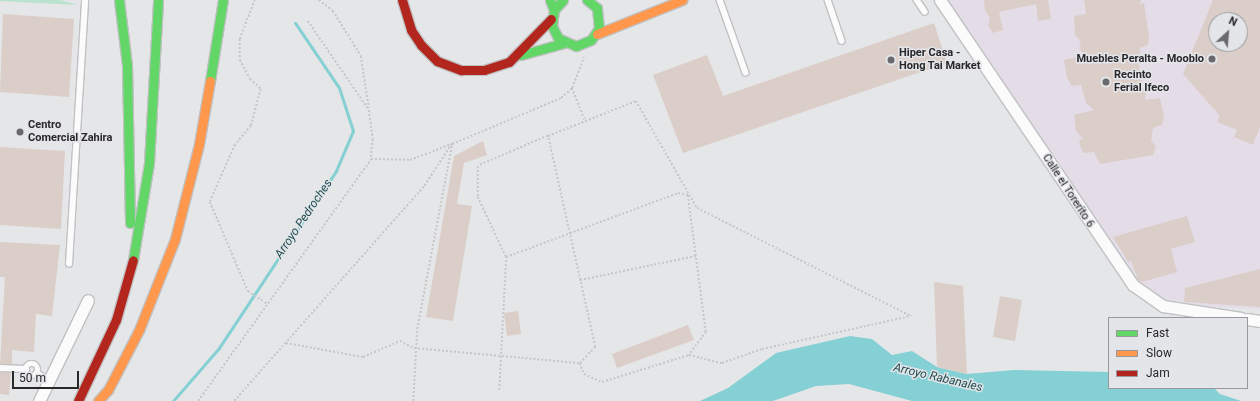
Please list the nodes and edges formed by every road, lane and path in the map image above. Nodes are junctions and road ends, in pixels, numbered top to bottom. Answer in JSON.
{"nodes":[{"id":1,"x":85,"y":0,"type":"edge"},
{"id":2,"x":108,"y":0,"type":"edge"},
{"id":3,"x":119,"y":0,"type":"edge"},
{"id":4,"x":158,"y":0,"type":"edge"},
{"id":5,"x":223,"y":0,"type":"edge"},
{"id":6,"x":234,"y":0,"type":"edge"},
{"id":7,"x":255,"y":0,"type":"edge"},
{"id":8,"x":319,"y":0,"type":"edge"},
{"id":9,"x":402,"y":0,"type":"edge"},
{"id":10,"x":411,"y":0,"type":"edge"},
{"id":11,"x":550,"y":0,"type":"edge"},
{"id":12,"x":563,"y":0,"type":"edge"},
{"id":13,"x":587,"y":0,"type":"edge"},
{"id":14,"x":682,"y":0,"type":"edge"},
{"id":15,"x":720,"y":0,"type":"edge"},
{"id":16,"x":828,"y":0,"type":"edge"},
{"id":17,"x":918,"y":0,"type":"edge"},
{"id":18,"x":940,"y":0,"type":"edge"},
{"id":19,"x":925,"y":12,"type":"dead end"},
{"id":20,"x":553,"y":15,"type":"junction"},
{"id":21,"x":600,"y":15,"type":"junction"},
{"id":22,"x":308,"y":21,"type":"dead end"},
{"id":23,"x":623,"y":21,"type":"junction"},
{"id":24,"x":411,"y":30,"type":"junction"},
{"id":25,"x":215,"y":32,"type":"junction"},
{"id":26,"x":597,"y":34,"type":"junction"},
{"id":27,"x":125,"y":38,"type":"junction"},
{"id":28,"x":842,"y":41,"type":"dead end"},
{"id":29,"x":564,"y":43,"type":"junction"},
{"id":30,"x":519,"y":56,"type":"junction"},
{"id":31,"x":583,"y":59,"type":"dead end"},
{"id":32,"x":746,"y":73,"type":"dead end"},
{"id":33,"x":572,"y":88,"type":"junction"},
{"id":34,"x":370,"y":110,"type":"junction"},
{"id":35,"x":585,"y":120,"type":"junction"},
{"id":36,"x":548,"y":136,"type":"junction"},
{"id":37,"x":452,"y":144,"type":"junction"},
{"id":38,"x":371,"y":159,"type":"junction"},
{"id":39,"x":688,"y":195,"type":"junction"},
{"id":40,"x":568,"y":234,"type":"junction"},
{"id":41,"x":696,"y":256,"type":"junction"},
{"id":42,"x":506,"y":257,"type":"junction"},
{"id":43,"x":69,"y":264,"type":"dead end"},
{"id":44,"x":580,"y":280,"type":"junction"},
{"id":45,"x":88,"y":300,"type":"dead end"},
{"id":46,"x":267,"y":304,"type":"junction"},
{"id":47,"x":1234,"y":317,"type":"edge"},
{"id":48,"x":1248,"y":319,"type":"edge"},
{"id":49,"x":1260,"y":320,"type":"edge"},
{"id":50,"x":109,"y":333,"type":"junction"},
{"id":51,"x":122,"y":339,"type":"dead end"},
{"id":52,"x":286,"y":343,"type":"junction"},
{"id":53,"x":414,"y":348,"type":"junction"},
{"id":54,"x":500,"y":355,"type":"junction"},
{"id":55,"x":689,"y":355,"type":"junction"},
{"id":56,"x":580,"y":363,"type":"junction"},
{"id":57,"x":0,"y":368,"type":"edge"},
{"id":58,"x":26,"y":369,"type":"junction"},
{"id":59,"x":37,"y":373,"type":"junction"},
{"id":60,"x":51,"y":382,"type":"junction"},
{"id":61,"x":499,"y":390,"type":"dead end"},
{"id":62,"x":39,"y":401,"type":"edge"},
{"id":63,"x":78,"y":401,"type":"edge"},
{"id":64,"x":98,"y":401,"type":"edge"},
{"id":65,"x":198,"y":401,"type":"edge"},
{"id":66,"x":235,"y":401,"type":"edge"},
{"id":67,"x":413,"y":401,"type":"edge"}],
"edges":[{"from":1,"to":43,"type":"lane"},
{"from":2,"to":27,"type":"main road"},
{"from":3,"to":27,"type":"main road"},
{"from":4,"to":50,"type":"main road"},
{"from":5,"to":25,"type":"main road"},
{"from":6,"to":25,"type":"main road"},
{"from":7,"to":46,"type":"path"},
{"from":8,"to":34,"type":"path"},
{"from":9,"to":24,"type":"main road"},
{"from":10,"to":24,"type":"main road"},
{"from":11,"to":20,"type":"main road"},
{"from":12,"to":20,"type":"main road"},
{"from":13,"to":21,"type":"main road"},
{"from":14,"to":23,"type":"main road"},
{"from":15,"to":32,"type":"lane"},
{"from":16,"to":28,"type":"lane"},
{"from":17,"to":19,"type":"lane"},
{"from":18,"to":47,"type":"street","name":"Calle el Torerito 6"},
{"from":20,"to":29,"type":"main road"},
{"from":20,"to":30,"type":"main road"},
{"from":21,"to":23,"type":"main road"},
{"from":21,"to":26,"type":"main road"},
{"from":22,"to":34,"type":"path"},
{"from":23,"to":26,"type":"main road"},
{"from":24,"to":30,"type":"main road"},
{"from":25,"to":64,"type":"main road"},
{"from":26,"to":29,"type":"main road"},
{"from":27,"to":50,"type":"main road"},
{"from":29,"to":30,"type":"main road"},
{"from":31,"to":33,"type":"path"},
{"from":33,"to":35,"type":"path"},
{"from":33,"to":37,"type":"path"},
{"from":34,"to":38,"type":"path"},
{"from":35,"to":36,"type":"path"},
{"from":35,"to":39,"type":"path"},
{"from":36,"to":40,"type":"path"},
{"from":36,"to":42,"type":"path"},
{"from":37,"to":38,"type":"path"},
{"from":37,"to":52,"type":"path"},
{"from":37,"to":53,"type":"path"},
{"from":38,"to":46,"type":"path"},
{"from":39,"to":40,"type":"path"},
{"from":39,"to":41,"type":"path"},
{"from":39,"to":55,"type":"path"},
{"from":40,"to":42,"type":"path"},
{"from":40,"to":44,"type":"path"},
{"from":41,"to":44,"type":"path"},
{"from":41,"to":55,"type":"path"},
{"from":42,"to":54,"type":"path"},
{"from":44,"to":56,"type":"path"},
{"from":45,"to":60,"type":"street"},
{"from":46,"to":65,"type":"path"},
{"from":48,"to":49,"type":"street"},
{"from":50,"to":63,"type":"main road"},
{"from":51,"to":64,"type":"main road"},
{"from":52,"to":53,"type":"path"},
{"from":52,"to":66,"type":"path"},
{"from":53,"to":54,"type":"path"},
{"from":53,"to":67,"type":"path"},
{"from":54,"to":56,"type":"path"},
{"from":54,"to":61,"type":"path"},
{"from":55,"to":56,"type":"path"},
{"from":57,"to":58,"type":"lane"},
{"from":58,"to":59,"type":"lane"},
{"from":58,"to":59,"type":"lane"},
{"from":59,"to":60,"type":"lane"},
{"from":60,"to":62,"type":"street"}]}
